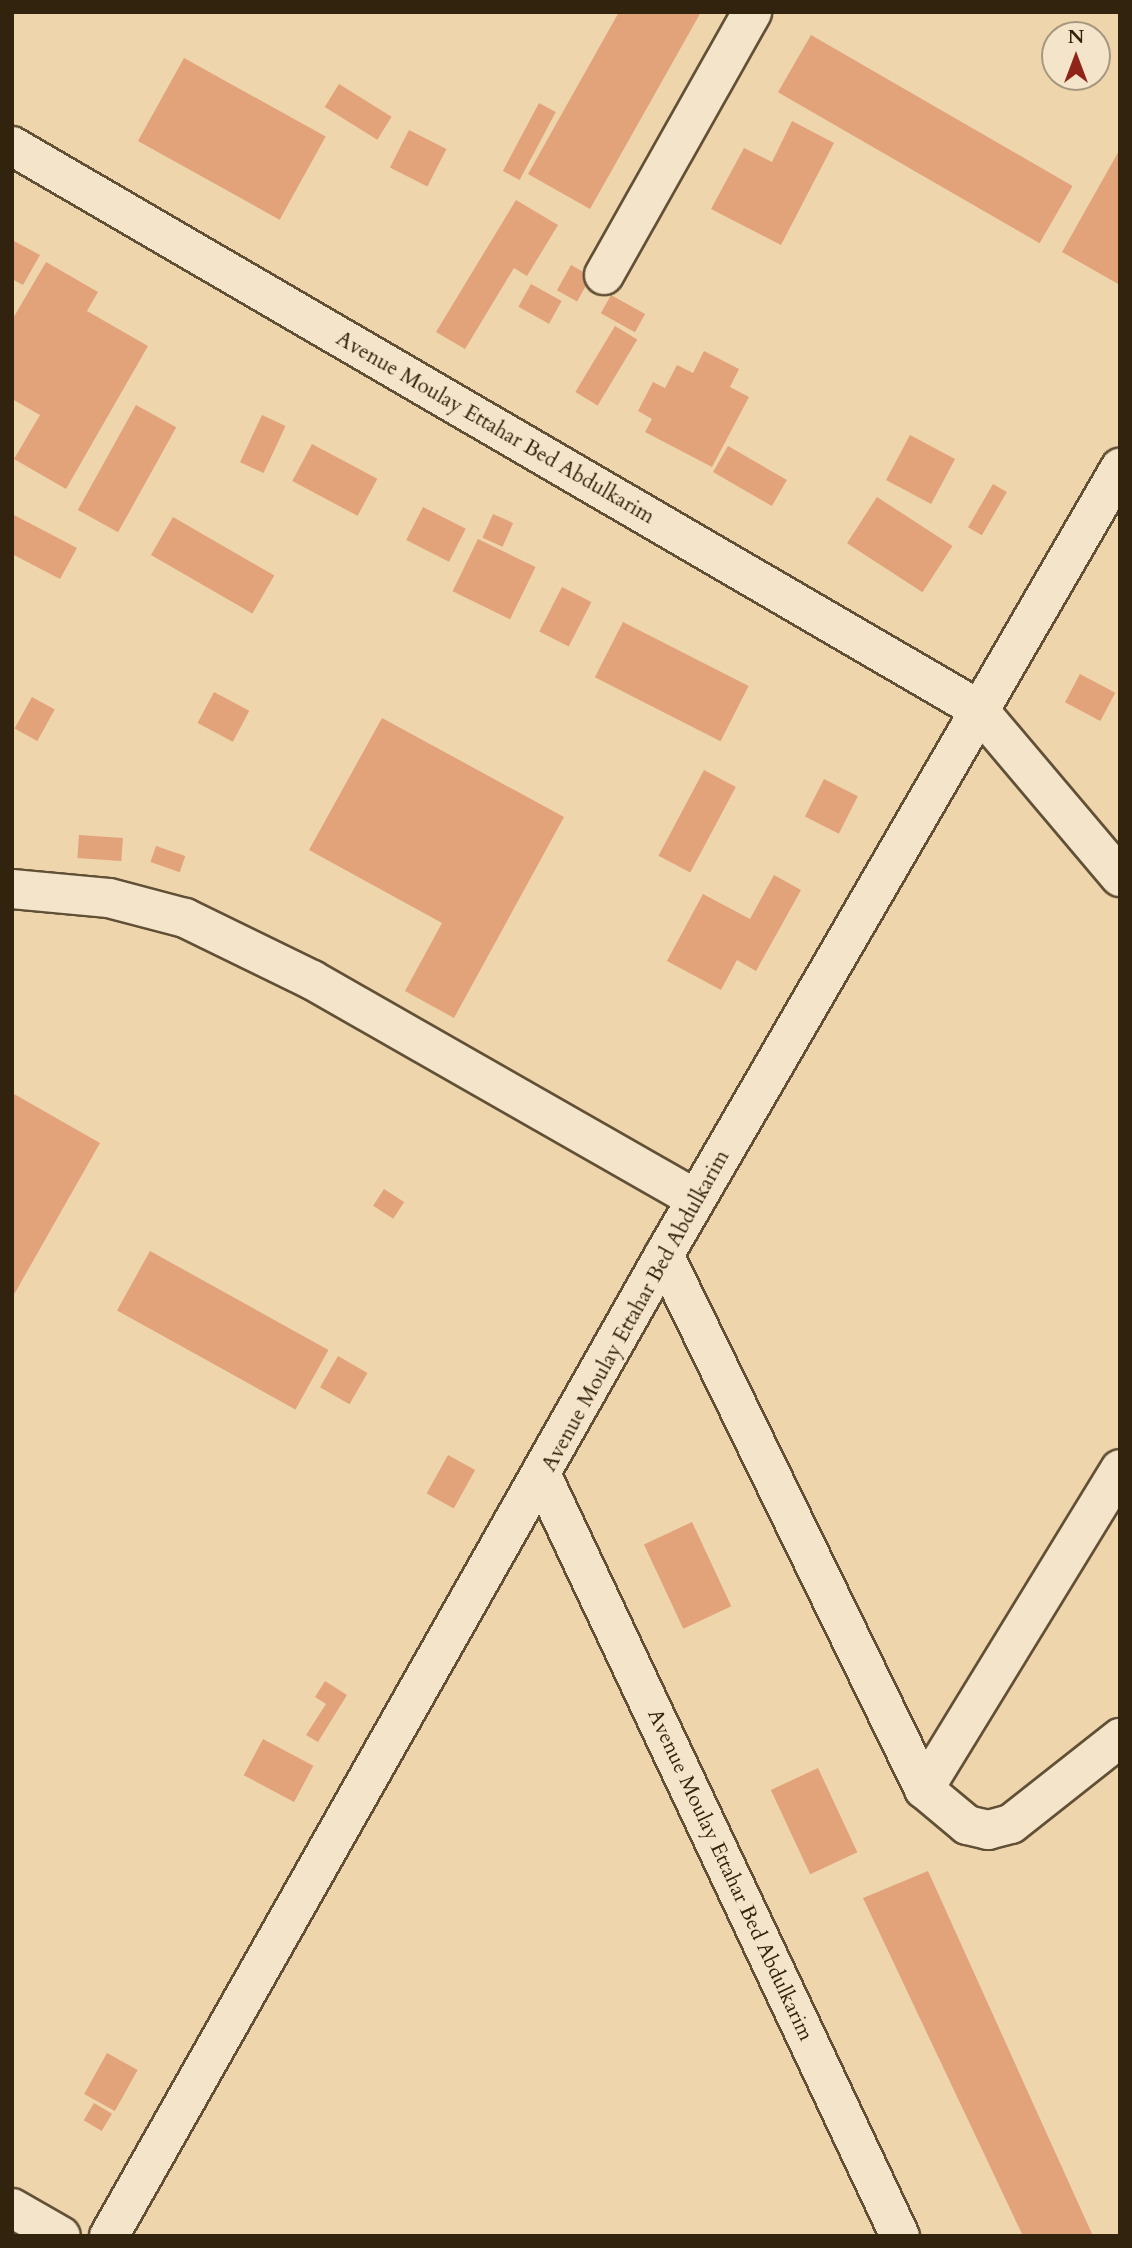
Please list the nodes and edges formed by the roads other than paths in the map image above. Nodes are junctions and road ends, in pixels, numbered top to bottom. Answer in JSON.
{"nodes":[{"id":1,"x":752,"y":12,"type":"edge"},
{"id":2,"x":12,"y":146,"type":"edge"},
{"id":3,"x":604,"y":275,"type":"dead end"},
{"id":4,"x":1115,"y":485,"type":"edge"},
{"id":5,"x":978,"y":709,"type":"junction"},
{"id":6,"x":1120,"y":877,"type":"edge"},
{"id":7,"x":12,"y":889,"type":"edge"},
{"id":8,"x":696,"y":1199,"type":"junction"},
{"id":9,"x":664,"y":1255,"type":"junction"},
{"id":10,"x":1120,"y":1469,"type":"edge"},
{"id":11,"x":542,"y":1476,"type":"junction"},
{"id":12,"x":1120,"y":1738,"type":"edge"},
{"id":13,"x":924,"y":1789,"type":"junction"},
{"id":14,"x":12,"y":2208,"type":"edge"},
{"id":15,"x":61,"y":2236,"type":"edge"},
{"id":16,"x":109,"y":2236,"type":"edge"},
{"id":17,"x":900,"y":2236,"type":"edge"}],
"edges":[{"from":1,"to":3,"type":"street"},
{"from":2,"to":5,"type":"street","name":"Avenue Moulay Ettahar Bed Abdulkarim"},
{"from":4,"to":5,"type":"street","name":"Avenue Moulay Ettahar Bed Abdulkarim"},
{"from":5,"to":6,"type":"street"},
{"from":5,"to":8,"type":"street","name":"Avenue Moulay Ettahar Bed Abdulkarim"},
{"from":7,"to":8,"type":"street"},
{"from":8,"to":9,"type":"street","name":"Avenue Moulay Ettahar Bed Abdulkarim"},
{"from":9,"to":11,"type":"street","name":"Avenue Moulay Ettahar Bed Abdulkarim"},
{"from":9,"to":13,"type":"street"},
{"from":10,"to":13,"type":"street"},
{"from":11,"to":16,"type":"street"},
{"from":11,"to":17,"type":"street","name":"Avenue Moulay Ettahar Bed Abdulkarim"},
{"from":12,"to":13,"type":"street"},
{"from":14,"to":15,"type":"street"}]}
